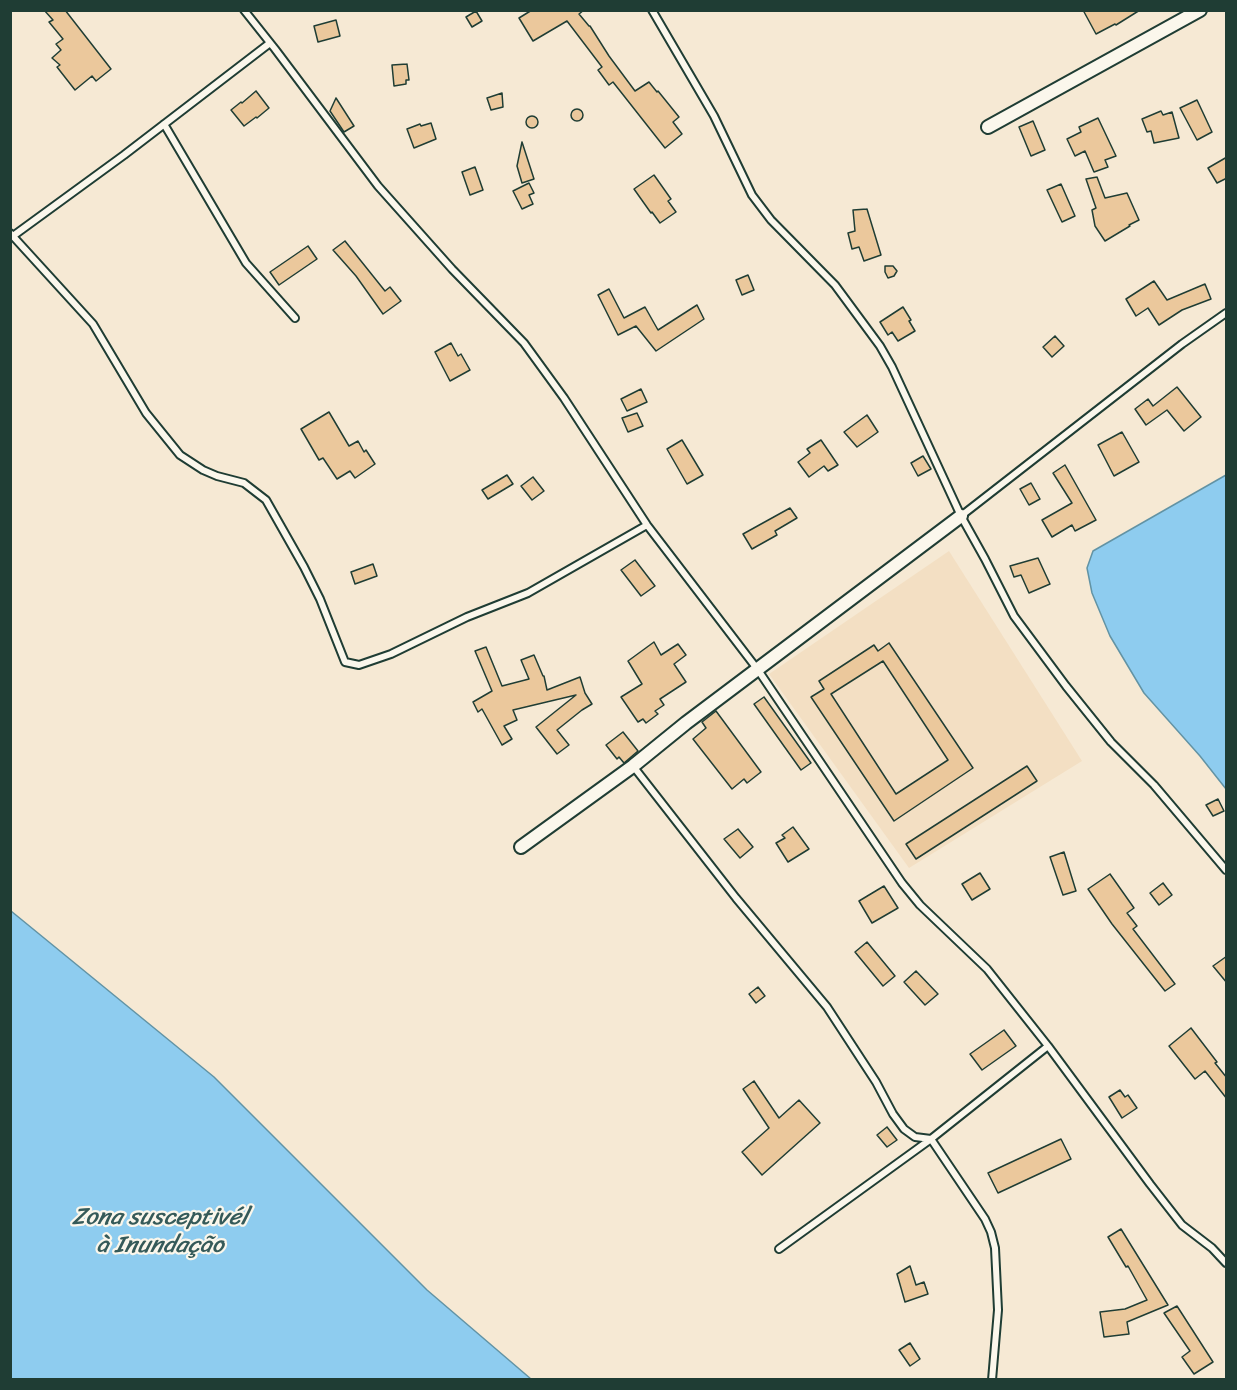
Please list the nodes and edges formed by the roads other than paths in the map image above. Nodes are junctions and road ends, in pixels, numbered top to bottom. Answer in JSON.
{"nodes":[{"id":1,"x":244,"y":10,"type":"edge"},
{"id":2,"x":652,"y":10,"type":"edge"},
{"id":3,"x":1200,"y":10,"type":"edge"},
{"id":4,"x":270,"y":43,"type":"junction"},
{"id":5,"x":164,"y":124,"type":"junction"},
{"id":6,"x":988,"y":127,"type":"dead end"},
{"id":7,"x":12,"y":234,"type":"edge"},
{"id":8,"x":1227,"y":313,"type":"edge"},
{"id":9,"x":295,"y":318,"type":"dead end"},
{"id":10,"x":960,"y":516,"type":"junction"},
{"id":11,"x":647,"y":525,"type":"junction"},
{"id":12,"x":758,"y":670,"type":"junction"},
{"id":13,"x":633,"y":766,"type":"junction"},
{"id":14,"x":521,"y":847,"type":"dead end"},
{"id":15,"x":1227,"y":870,"type":"edge"},
{"id":16,"x":1048,"y":1046,"type":"junction"},
{"id":17,"x":931,"y":1138,"type":"junction"},
{"id":18,"x":779,"y":1249,"type":"dead end"},
{"id":19,"x":1227,"y":1263,"type":"edge"},
{"id":20,"x":992,"y":1380,"type":"edge"}],
"edges":[{"from":1,"to":4,"type":"lane"},
{"from":2,"to":10,"type":"lane"},
{"from":3,"to":6,"type":"street"},
{"from":4,"to":5,"type":"lane"},
{"from":4,"to":11,"type":"lane"},
{"from":5,"to":7,"type":"lane"},
{"from":5,"to":9,"type":"lane"},
{"from":7,"to":11,"type":"lane"},
{"from":8,"to":10,"type":"lane"},
{"from":10,"to":12,"type":"street"},
{"from":10,"to":15,"type":"lane"},
{"from":11,"to":12,"type":"lane"},
{"from":12,"to":13,"type":"street"},
{"from":12,"to":16,"type":"lane"},
{"from":13,"to":14,"type":"street"},
{"from":13,"to":17,"type":"lane"},
{"from":16,"to":17,"type":"lane"},
{"from":16,"to":19,"type":"lane"},
{"from":17,"to":18,"type":"lane"},
{"from":17,"to":20,"type":"lane"}]}
